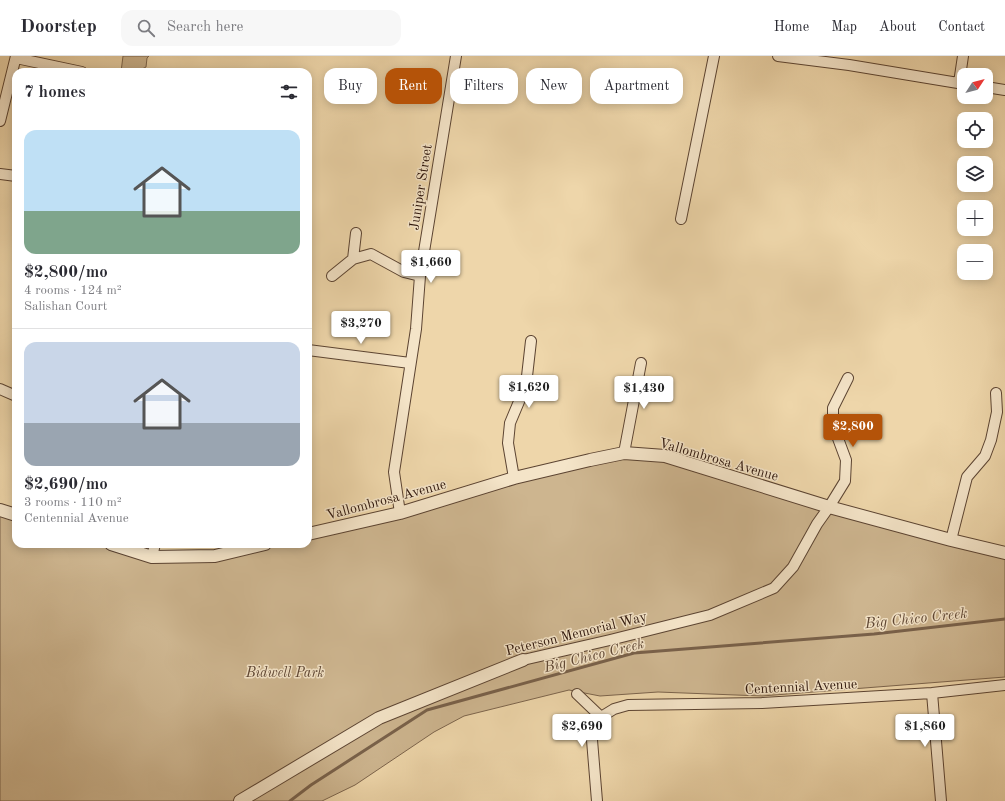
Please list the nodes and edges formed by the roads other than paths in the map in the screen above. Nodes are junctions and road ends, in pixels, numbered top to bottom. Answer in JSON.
{"nodes":[{"id":1,"x":456,"y":56,"type":"edge"},
{"id":2,"x":714,"y":56,"type":"edge"},
{"id":3,"x":778,"y":56,"type":"edge"},
{"id":4,"x":963,"y":56,"type":"edge"},
{"id":5,"x":16,"y":57,"type":"edge"},
{"id":6,"x":849,"y":60,"type":"edge"},
{"id":7,"x":13,"y":68,"type":"edge"},
{"id":8,"x":64,"y":68,"type":"edge"},
{"id":9,"x":963,"y":68,"type":"edge"},
{"id":10,"x":12,"y":73,"type":"edge"},
{"id":11,"x":957,"y":82,"type":"edge"},
{"id":12,"x":993,"y":88,"type":"edge"},
{"id":13,"x":1005,"y":90,"type":"edge"},
{"id":14,"x":0,"y":121,"type":"edge"},
{"id":15,"x":0,"y":174,"type":"edge"},
{"id":16,"x":12,"y":176,"type":"edge"},
{"id":17,"x":681,"y":219,"type":"dead end"},
{"id":18,"x":356,"y":233,"type":"dead end"},
{"id":19,"x":353,"y":258,"type":"junction"},
{"id":20,"x":332,"y":276,"type":"dead end"},
{"id":21,"x":420,"y":276,"type":"junction"},
{"id":22,"x":531,"y":341,"type":"dead end"},
{"id":23,"x":312,"y":351,"type":"edge"},
{"id":24,"x":410,"y":363,"type":"junction"},
{"id":25,"x":641,"y":363,"type":"dead end"},
{"id":26,"x":848,"y":378,"type":"dead end"},
{"id":27,"x":0,"y":389,"type":"edge"},
{"id":28,"x":996,"y":393,"type":"dead end"},
{"id":29,"x":12,"y":394,"type":"edge"},
{"id":30,"x":624,"y":453,"type":"junction"},
{"id":31,"x":514,"y":478,"type":"junction"},
{"id":32,"x":829,"y":507,"type":"junction"},
{"id":33,"x":0,"y":510,"type":"edge"},
{"id":34,"x":12,"y":513,"type":"edge"},
{"id":35,"x":400,"y":513,"type":"junction"},
{"id":36,"x":312,"y":533,"type":"edge"},
{"id":37,"x":951,"y":540,"type":"junction"},
{"id":38,"x":124,"y":548,"type":"edge"},
{"id":39,"x":154,"y":548,"type":"edge"},
{"id":40,"x":248,"y":548,"type":"edge"},
{"id":41,"x":1005,"y":553,"type":"edge"},
{"id":42,"x":152,"y":557,"type":"junction"},
{"id":43,"x":523,"y":660,"type":"joint"},
{"id":44,"x":1005,"y":685,"type":"edge"},
{"id":45,"x":932,"y":693,"type":"junction"},
{"id":46,"x":577,"y":694,"type":"dead end"},
{"id":47,"x":601,"y":717,"type":"junction"},
{"id":48,"x":240,"y":801,"type":"edge"},
{"id":49,"x":597,"y":801,"type":"edge"},
{"id":50,"x":941,"y":801,"type":"edge"}],
"edges":[{"from":1,"to":21,"type":"street","name":"Juniper Street"},
{"from":2,"to":17,"type":"street"},
{"from":3,"to":6,"type":"street"},
{"from":4,"to":9,"type":"street"},
{"from":5,"to":7,"type":"street"},
{"from":5,"to":8,"type":"street"},
{"from":6,"to":11,"type":"street"},
{"from":10,"to":14,"type":"street"},
{"from":12,"to":13,"type":"street"},
{"from":15,"to":16,"type":"street"},
{"from":18,"to":19,"type":"street"},
{"from":19,"to":20,"type":"street"},
{"from":19,"to":21,"type":"street"},
{"from":21,"to":24,"type":"street","name":"Juniper Street"},
{"from":22,"to":31,"type":"street"},
{"from":23,"to":24,"type":"street"},
{"from":24,"to":35,"type":"street","name":"Juniper Street"},
{"from":25,"to":30,"type":"street"},
{"from":26,"to":32,"type":"street","name":"Peterson Memorial Way"},
{"from":27,"to":29,"type":"street"},
{"from":28,"to":37,"type":"street"},
{"from":30,"to":31,"type":"street","name":"Vallombrosa Avenue"},
{"from":30,"to":32,"type":"street","name":"Vallombrosa Avenue"},
{"from":31,"to":35,"type":"street","name":"Vallombrosa Avenue"},
{"from":32,"to":37,"type":"street","name":"Vallombrosa Avenue"},
{"from":32,"to":43,"type":"street","name":"Peterson Memorial Way"},
{"from":33,"to":34,"type":"street"},
{"from":35,"to":36,"type":"street","name":"Vallombrosa Avenue"},
{"from":37,"to":41,"type":"street","name":"Vallombrosa Avenue"},
{"from":38,"to":42,"type":"street"},
{"from":39,"to":42,"type":"street"},
{"from":40,"to":42,"type":"street"},
{"from":43,"to":48,"type":"street","name":"Peterson Memorial Way"},
{"from":44,"to":45,"type":"street","name":"Centennial Avenue"},
{"from":45,"to":47,"type":"street","name":"Centennial Avenue"},
{"from":45,"to":50,"type":"street"},
{"from":46,"to":47,"type":"street"},
{"from":47,"to":49,"type":"street"}]}
